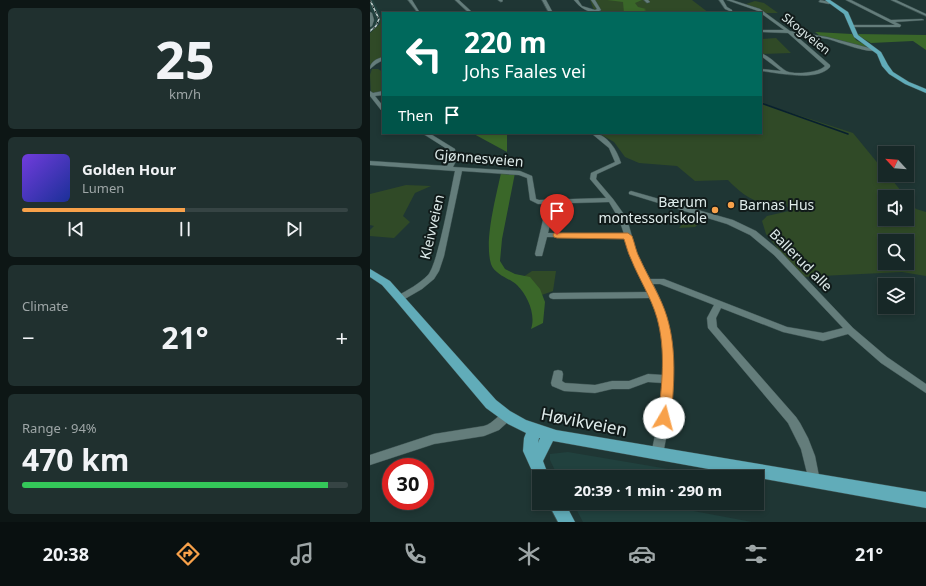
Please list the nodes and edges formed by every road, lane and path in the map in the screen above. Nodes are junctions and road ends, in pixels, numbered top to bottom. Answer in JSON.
{"nodes":[{"id":1,"x":410,"y":0,"type":"edge"},
{"id":2,"x":457,"y":0,"type":"edge"},
{"id":3,"x":544,"y":0,"type":"edge"},
{"id":4,"x":576,"y":0,"type":"edge"},
{"id":5,"x":593,"y":0,"type":"edge"},
{"id":6,"x":721,"y":0,"type":"edge"},
{"id":7,"x":729,"y":0,"type":"edge"},
{"id":8,"x":822,"y":0,"type":"edge"},
{"id":9,"x":848,"y":0,"type":"edge"},
{"id":10,"x":893,"y":0,"type":"edge"},
{"id":11,"x":828,"y":1,"type":"edge"},
{"id":12,"x":731,"y":11,"type":"dead end"},
{"id":13,"x":419,"y":12,"type":"dead end"},
{"id":14,"x":470,"y":12,"type":"edge"},
{"id":15,"x":550,"y":12,"type":"edge"},
{"id":16,"x":596,"y":12,"type":"edge"},
{"id":17,"x":760,"y":12,"type":"edge"},
{"id":18,"x":370,"y":13,"type":"edge"},
{"id":19,"x":762,"y":13,"type":"edge"},
{"id":20,"x":926,"y":15,"type":"edge"},
{"id":21,"x":770,"y":18,"type":"junction"},
{"id":22,"x":762,"y":19,"type":"edge"},
{"id":23,"x":891,"y":20,"type":"junction"},
{"id":24,"x":922,"y":20,"type":"dead end"},
{"id":25,"x":370,"y":26,"type":"edge"},
{"id":26,"x":852,"y":26,"type":"junction"},
{"id":27,"x":762,"y":31,"type":"edge"},
{"id":28,"x":789,"y":32,"type":"junction"},
{"id":29,"x":875,"y":50,"type":"junction"},
{"id":30,"x":763,"y":55,"type":"dead end"},
{"id":31,"x":382,"y":59,"type":"edge"},
{"id":32,"x":370,"y":67,"type":"edge"},
{"id":33,"x":762,"y":70,"type":"edge"},
{"id":34,"x":786,"y":72,"type":"junction"},
{"id":35,"x":926,"y":91,"type":"edge"},
{"id":36,"x":382,"y":93,"type":"edge"},
{"id":37,"x":371,"y":94,"type":"edge"},
{"id":38,"x":382,"y":108,"type":"edge"},
{"id":39,"x":427,"y":134,"type":"edge"},
{"id":40,"x":595,"y":134,"type":"edge"},
{"id":41,"x":370,"y":163,"type":"edge"},
{"id":42,"x":449,"y":168,"type":"junction"},
{"id":43,"x":459,"y":169,"type":"junction"},
{"id":44,"x":631,"y":193,"type":"dead end"},
{"id":45,"x":611,"y":200,"type":"junction"},
{"id":46,"x":547,"y":220,"type":"dead end"},
{"id":47,"x":544,"y":235,"type":"junction"},
{"id":48,"x":628,"y":236,"type":"junction"},
{"id":49,"x":539,"y":254,"type":"dead end"},
{"id":50,"x":370,"y":272,"type":"edge"},
{"id":51,"x":648,"y":282,"type":"junction"},
{"id":52,"x":654,"y":295,"type":"junction"},
{"id":53,"x":553,"y":296,"type":"dead end"},
{"id":54,"x":400,"y":298,"type":"junction"},
{"id":55,"x":719,"y":304,"type":"junction"},
{"id":56,"x":850,"y":330,"type":"junction"},
{"id":57,"x":558,"y":374,"type":"dead end"},
{"id":58,"x":669,"y":379,"type":"junction"},
{"id":59,"x":926,"y":390,"type":"edge"},
{"id":60,"x":506,"y":417,"type":"junction"},
{"id":61,"x":535,"y":431,"type":"junction"},
{"id":62,"x":549,"y":435,"type":"junction"},
{"id":63,"x":657,"y":454,"type":"junction"},
{"id":64,"x":371,"y":458,"type":"edge"},
{"id":65,"x":536,"y":461,"type":"junction"},
{"id":66,"x":539,"y":470,"type":"edge"},
{"id":67,"x":814,"y":481,"type":"junction"},
{"id":68,"x":926,"y":500,"type":"edge"},
{"id":69,"x":560,"y":510,"type":"edge"},
{"id":70,"x":567,"y":522,"type":"edge"}],
"edges":[{"from":1,"to":13,"type":"street"},
{"from":2,"to":14,"type":"street"},
{"from":3,"to":15,"type":"street"},
{"from":4,"to":16,"type":"street"},
{"from":5,"to":16,"type":"street"},
{"from":6,"to":12,"type":"street"},
{"from":7,"to":17,"type":"street","name":"Skogveien"},
{"from":8,"to":11,"type":"street"},
{"from":9,"to":23,"type":"street"},
{"from":10,"to":20,"type":"street"},
{"from":11,"to":26,"type":"main road"},
{"from":18,"to":25,"type":"street"},
{"from":19,"to":21,"type":"street","name":"Skogveien"},
{"from":21,"to":22,"type":"street"},
{"from":21,"to":28,"type":"street","name":"Skogveien"},
{"from":23,"to":24,"type":"street"},
{"from":23,"to":26,"type":"street"},
{"from":26,"to":29,"type":"main road"},
{"from":27,"to":28,"type":"street"},
{"from":28,"to":29,"type":"street"},
{"from":28,"to":34,"type":"street","name":"Skogveien"},
{"from":29,"to":35,"type":"main road"},
{"from":30,"to":34,"type":"street"},
{"from":31,"to":32,"type":"street"},
{"from":33,"to":34,"type":"street","name":"Skogveien"},
{"from":36,"to":37,"type":"street"},
{"from":37,"to":38,"type":"street"},
{"from":39,"to":42,"type":"street"},
{"from":40,"to":45,"type":"street"},
{"from":41,"to":42,"type":"street","name":"Gjønnesveien"},
{"from":42,"to":43,"type":"street","name":"Gjønnesveien"},
{"from":43,"to":45,"type":"street","name":"Gjønnesveien"},
{"from":43,"to":54,"type":"street","name":"Kleivveien"},
{"from":44,"to":56,"type":"street","name":"Ballerud alle"},
{"from":45,"to":48,"type":"street"},
{"from":46,"to":47,"type":"street"},
{"from":47,"to":48,"type":"street"},
{"from":47,"to":49,"type":"street"},
{"from":48,"to":51,"type":"street"},
{"from":50,"to":54,"type":"main road","name":"Høvikveien"},
{"from":51,"to":52,"type":"street"},
{"from":51,"to":55,"type":"street"},
{"from":52,"to":53,"type":"street"},
{"from":52,"to":58,"type":"street"},
{"from":54,"to":60,"type":"main road","name":"Høvikveien"},
{"from":55,"to":56,"type":"street"},
{"from":55,"to":67,"type":"street"},
{"from":56,"to":59,"type":"street","name":"Ballerud alle"},
{"from":57,"to":58,"type":"street"},
{"from":58,"to":63,"type":"street"},
{"from":60,"to":61,"type":"main road","name":"Høvikveien"},
{"from":60,"to":64,"type":"street"},
{"from":61,"to":62,"type":"main road","name":"Høvikveien"},
{"from":61,"to":65,"type":"main road"},
{"from":62,"to":63,"type":"main road","name":"Høvikveien"},
{"from":62,"to":65,"type":"main road"},
{"from":63,"to":67,"type":"main road","name":"Høvikveien"},
{"from":65,"to":66,"type":"main road"},
{"from":67,"to":68,"type":"main road","name":"Høvikveien"},
{"from":69,"to":70,"type":"main road"}]}
